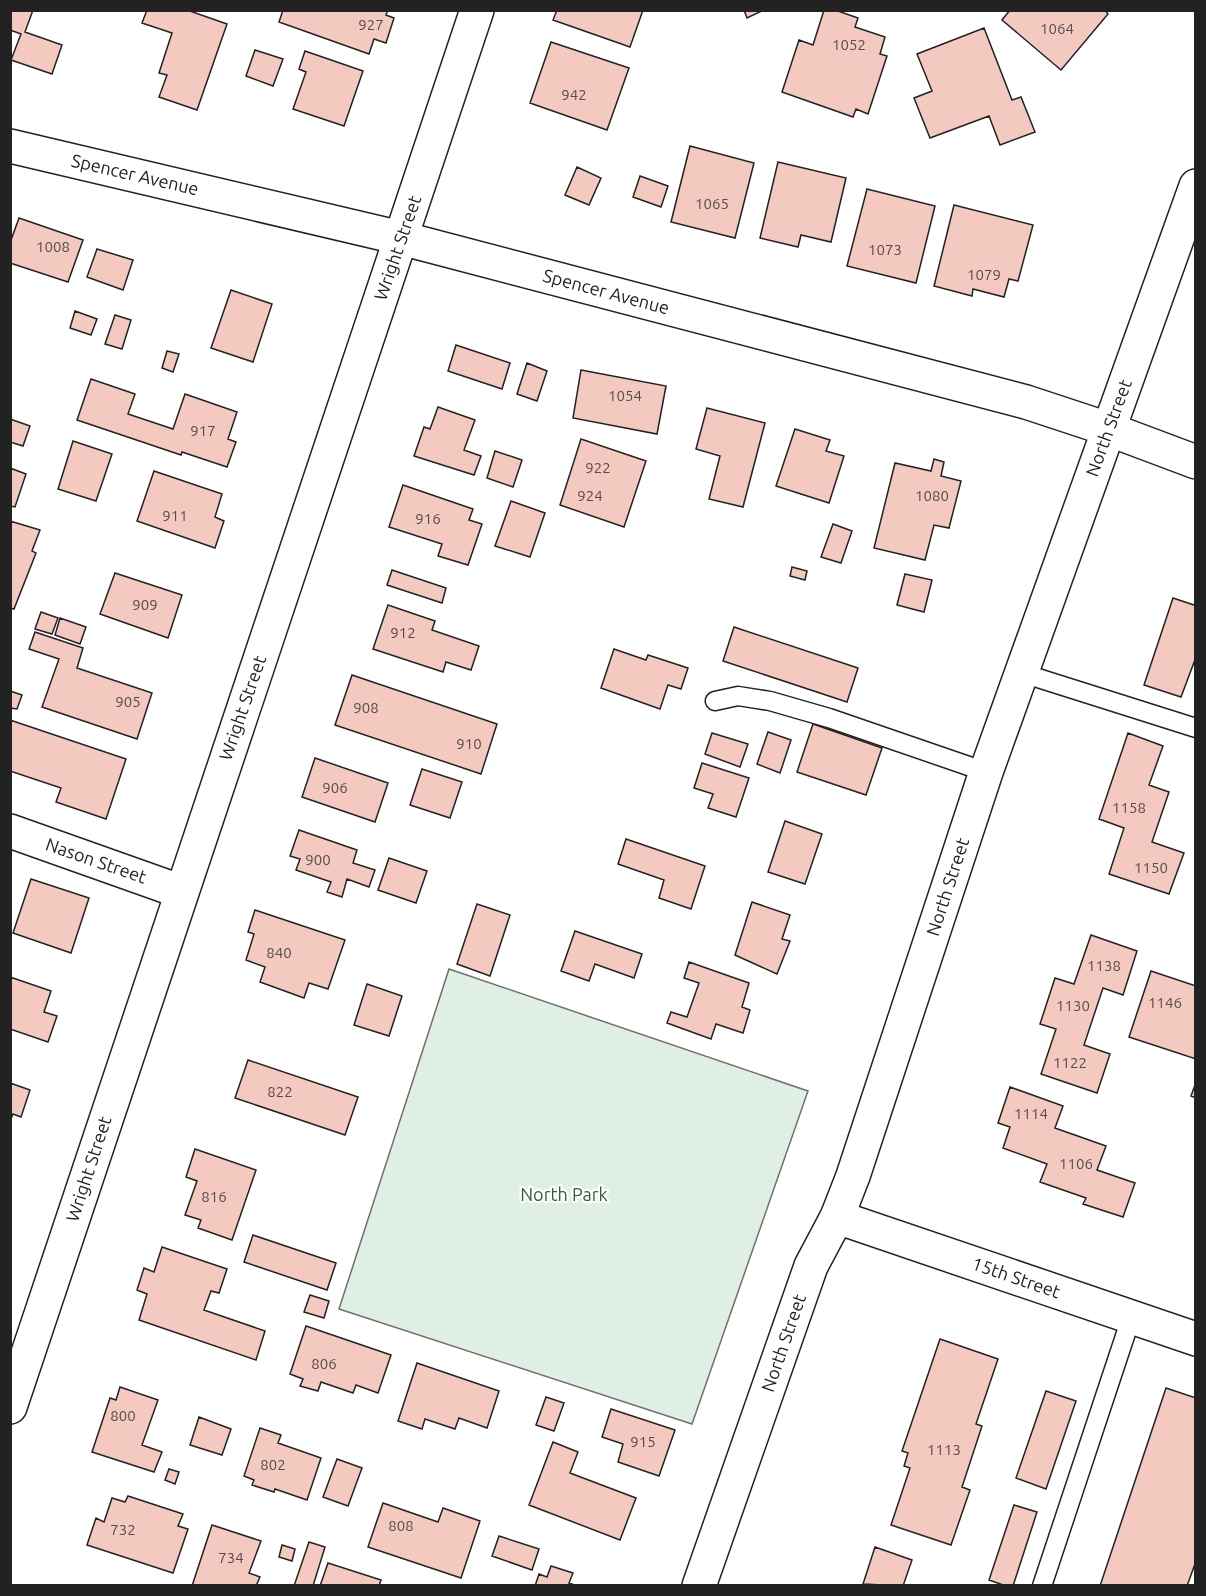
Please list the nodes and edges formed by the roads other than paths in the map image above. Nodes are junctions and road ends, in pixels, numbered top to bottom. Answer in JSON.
{"nodes":[{"id":1,"x":477,"y":10,"type":"edge"},
{"id":2,"x":10,"y":146,"type":"edge"},
{"id":3,"x":1196,"y":186,"type":"edge"},
{"id":4,"x":400,"y":238,"type":"junction"},
{"id":5,"x":1108,"y":429,"type":"junction"},
{"id":6,"x":1196,"y":462,"type":"edge"},
{"id":7,"x":1022,"y":674,"type":"junction"},
{"id":8,"x":715,"y":701,"type":"dead end"},
{"id":9,"x":1196,"y":728,"type":"edge"},
{"id":10,"x":986,"y":772,"type":"junction"},
{"id":11,"x":10,"y":831,"type":"edge"},
{"id":12,"x":182,"y":892,"type":"junction"},
{"id":13,"x":837,"y":1217,"type":"junction"},
{"id":14,"x":1131,"y":1318,"type":"junction"},
{"id":15,"x":1196,"y":1339,"type":"edge"},
{"id":16,"x":10,"y":1407,"type":"edge"},
{"id":17,"x":699,"y":1586,"type":"edge"},
{"id":18,"x":1042,"y":1586,"type":"edge"}],
"edges":[{"from":1,"to":4,"type":"street","name":"Wright Street"},
{"from":2,"to":4,"type":"street","name":"Spencer Avenue"},
{"from":3,"to":5,"type":"street","name":"North Street"},
{"from":4,"to":5,"type":"street","name":"Spencer Avenue"},
{"from":4,"to":12,"type":"street","name":"Wright Street"},
{"from":5,"to":6,"type":"street","name":"Spencer Avenue"},
{"from":5,"to":7,"type":"street","name":"North Street"},
{"from":7,"to":9,"type":"lane"},
{"from":7,"to":10,"type":"street","name":"North Street"},
{"from":8,"to":10,"type":"lane"},
{"from":10,"to":13,"type":"street","name":"North Street"},
{"from":11,"to":12,"type":"street","name":"Nason Street"},
{"from":12,"to":16,"type":"street","name":"Wright Street"},
{"from":13,"to":14,"type":"street","name":"15th Street"},
{"from":13,"to":17,"type":"street","name":"North Street"},
{"from":14,"to":15,"type":"street","name":"15th Street"},
{"from":14,"to":18,"type":"lane"}]}
